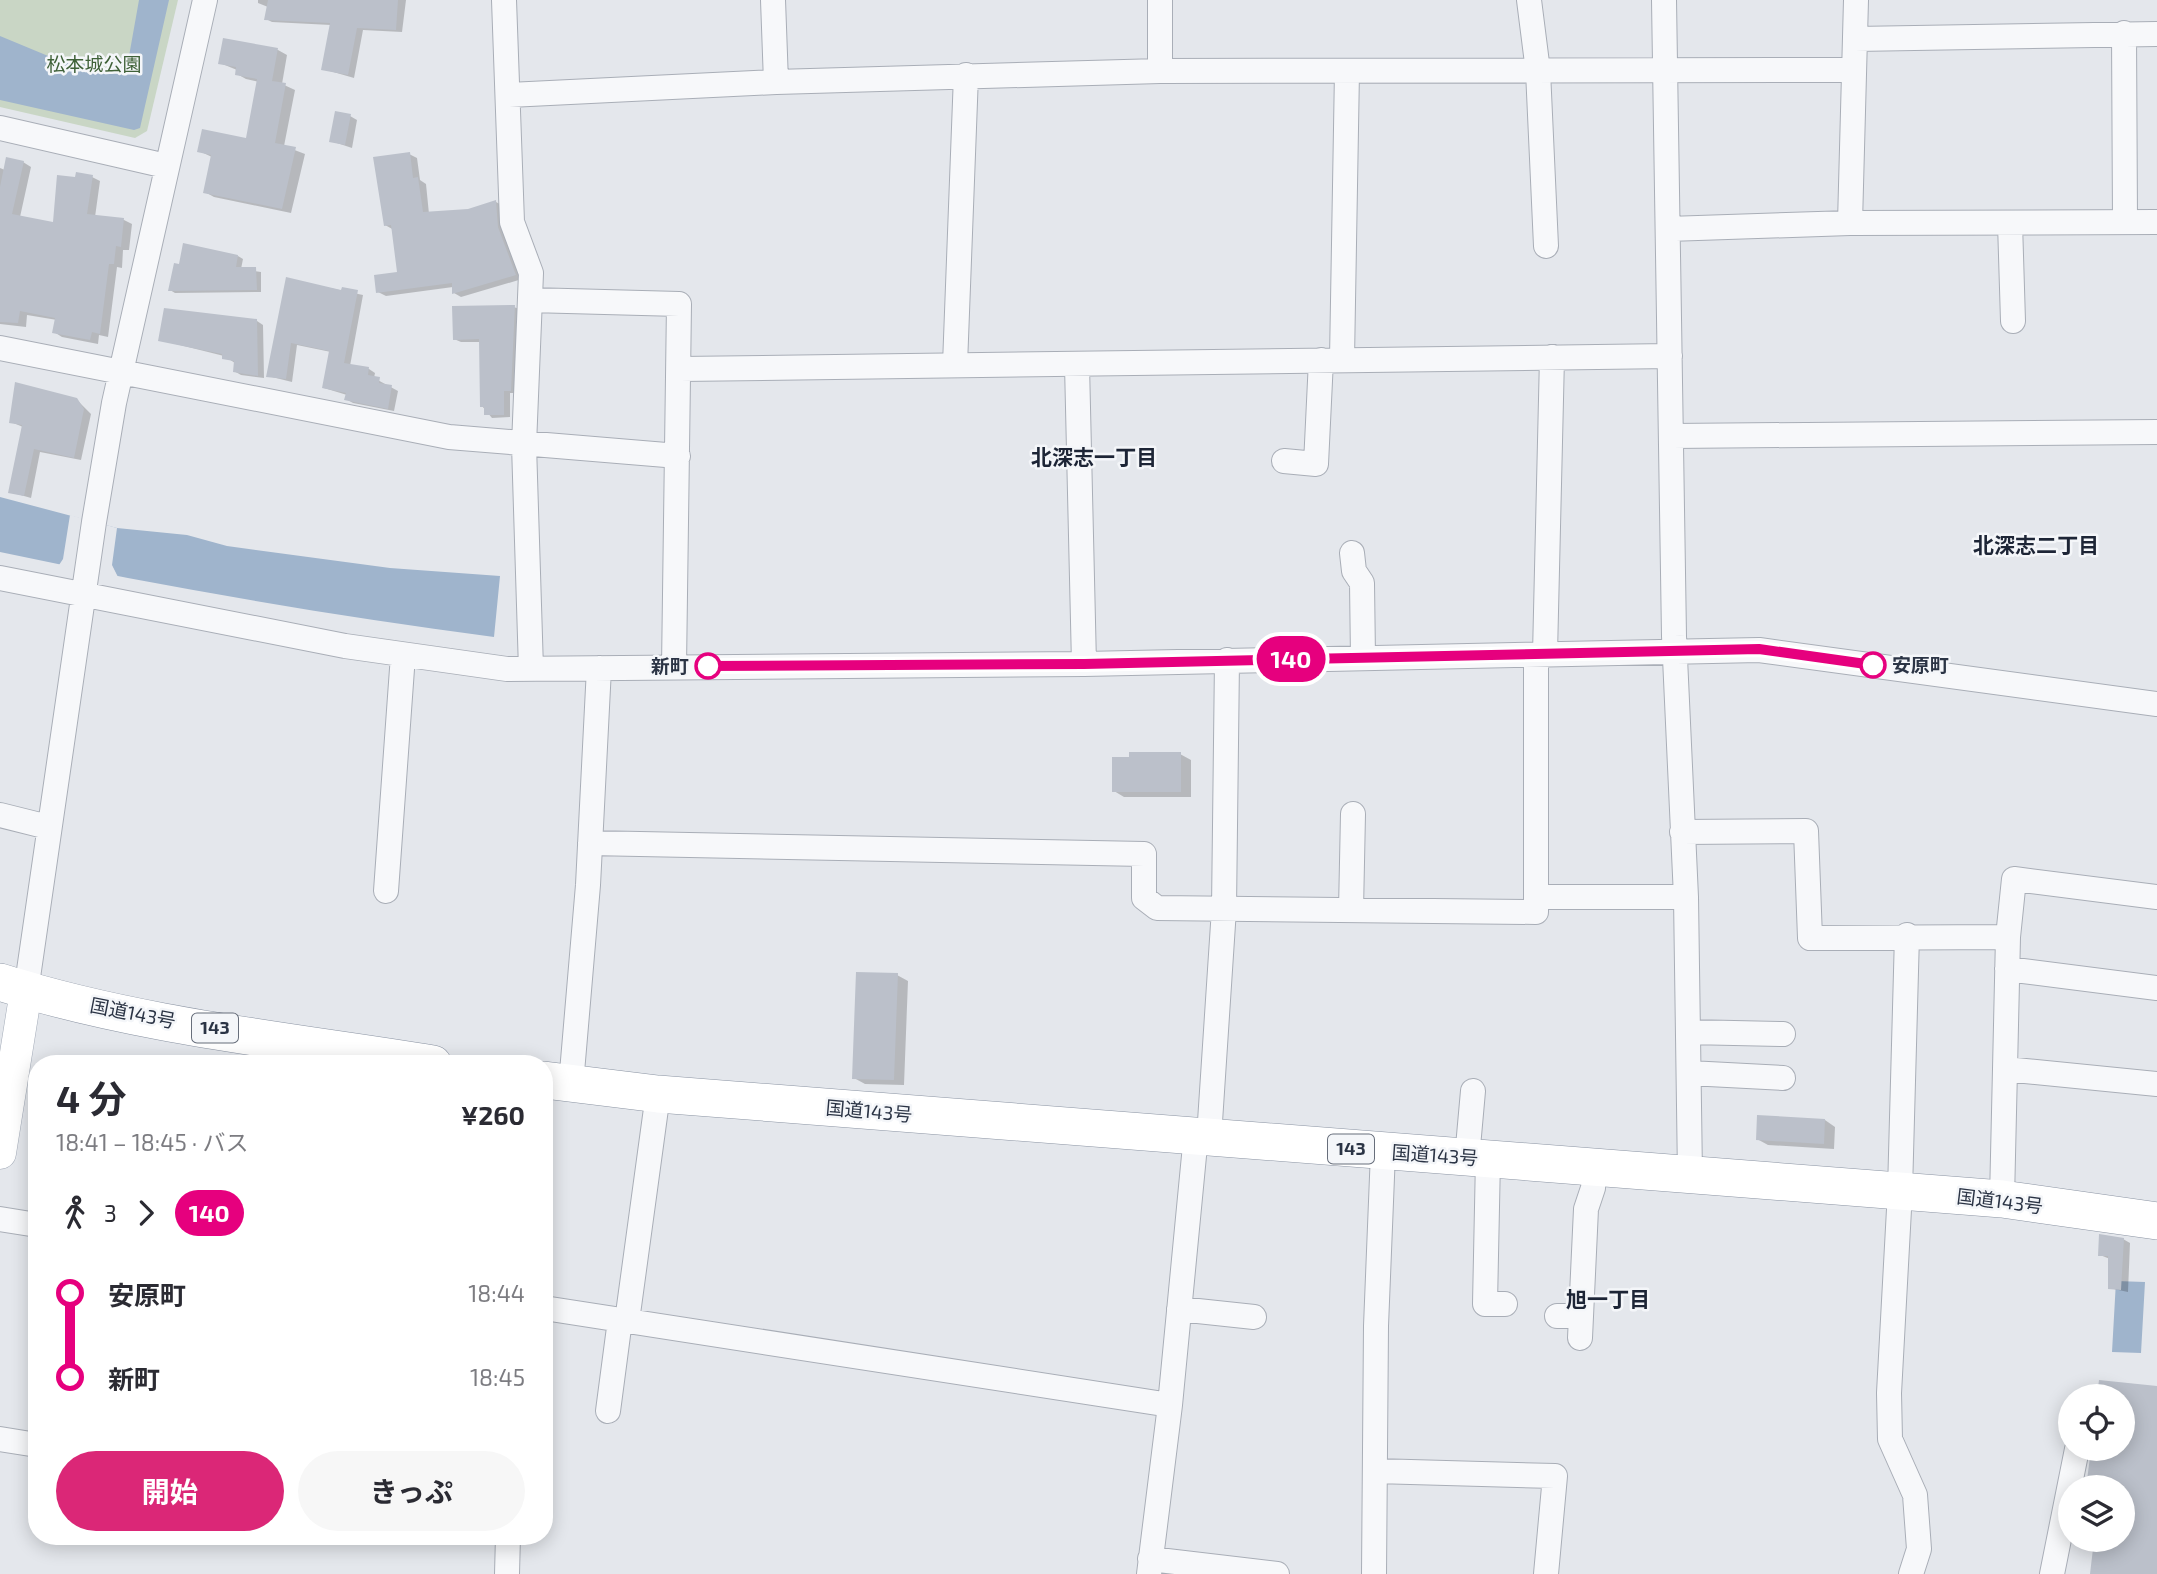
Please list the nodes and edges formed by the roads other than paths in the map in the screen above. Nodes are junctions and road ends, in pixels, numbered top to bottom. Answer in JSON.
{"nodes":[{"id":1,"x":205,"y":0,"type":"edge"},
{"id":2,"x":504,"y":0,"type":"edge"},
{"id":3,"x":773,"y":0,"type":"edge"},
{"id":4,"x":1160,"y":0,"type":"edge"},
{"id":5,"x":1529,"y":0,"type":"edge"},
{"id":6,"x":1664,"y":0,"type":"edge"},
{"id":7,"x":1856,"y":0,"type":"edge"},
{"id":8,"x":2124,"y":33,"type":"junction"},
{"id":9,"x":2157,"y":34,"type":"edge"},
{"id":10,"x":1855,"y":39,"type":"junction"},
{"id":11,"x":1853,"y":70,"type":"junction"},
{"id":12,"x":1160,"y":71,"type":"junction"},
{"id":13,"x":1347,"y":71,"type":"junction"},
{"id":14,"x":1538,"y":71,"type":"junction"},
{"id":15,"x":1665,"y":71,"type":"junction"},
{"id":16,"x":966,"y":75,"type":"junction"},
{"id":17,"x":776,"y":82,"type":"junction"},
{"id":18,"x":509,"y":95,"type":"junction"},
{"id":19,"x":0,"y":128,"type":"edge"},
{"id":20,"x":166,"y":166,"type":"junction"},
{"id":21,"x":2125,"y":221,"type":"junction"},
{"id":22,"x":2157,"y":222,"type":"edge"},
{"id":23,"x":1850,"y":223,"type":"junction"},
{"id":24,"x":2010,"y":223,"type":"junction"},
{"id":25,"x":1668,"y":229,"type":"junction"},
{"id":26,"x":1546,"y":246,"type":"dead end"},
{"id":27,"x":530,"y":300,"type":"junction"},
{"id":28,"x":2013,"y":321,"type":"dead end"},
{"id":29,"x":0,"y":348,"type":"edge"},
{"id":30,"x":1670,"y":356,"type":"junction"},
{"id":31,"x":1552,"y":357,"type":"junction"},
{"id":32,"x":1332,"y":360,"type":"junction"},
{"id":33,"x":955,"y":365,"type":"junction"},
{"id":34,"x":1077,"y":365,"type":"junction"},
{"id":35,"x":680,"y":369,"type":"junction"},
{"id":36,"x":120,"y":372,"type":"junction"},
{"id":37,"x":2157,"y":432,"type":"edge"},
{"id":38,"x":1672,"y":436,"type":"junction"},
{"id":39,"x":524,"y":445,"type":"junction"},
{"id":40,"x":678,"y":456,"type":"junction"},
{"id":41,"x":1284,"y":461,"type":"dead end"},
{"id":42,"x":1352,"y":553,"type":"dead end"},
{"id":43,"x":0,"y":578,"type":"edge"},
{"id":44,"x":83,"y":595,"type":"junction"},
{"id":45,"x":1675,"y":650,"type":"junction"},
{"id":46,"x":1540,"y":654,"type":"junction"},
{"id":47,"x":403,"y":655,"type":"junction"},
{"id":48,"x":1363,"y":658,"type":"junction"},
{"id":49,"x":1227,"y":660,"type":"junction"},
{"id":50,"x":1084,"y":664,"type":"junction"},
{"id":51,"x":674,"y":667,"type":"junction"},
{"id":52,"x":599,"y":668,"type":"junction"},
{"id":53,"x":531,"y":669,"type":"junction"},
{"id":54,"x":2157,"y":704,"type":"edge"},
{"id":55,"x":1353,"y":814,"type":"dead end"},
{"id":56,"x":0,"y":815,"type":"edge"},
{"id":57,"x":48,"y":827,"type":"junction"},
{"id":58,"x":1682,"y":832,"type":"junction"},
{"id":59,"x":590,"y":843,"type":"junction"},
{"id":60,"x":386,"y":891,"type":"dead end"},
{"id":61,"x":1686,"y":897,"type":"junction"},
{"id":62,"x":2157,"y":897,"type":"edge"},
{"id":63,"x":1536,"y":898,"type":"junction"},
{"id":64,"x":1224,"y":909,"type":"junction"},
{"id":65,"x":1351,"y":910,"type":"junction"},
{"id":66,"x":1906,"y":935,"type":"junction"},
{"id":67,"x":2008,"y":936,"type":"junction"},
{"id":68,"x":2007,"y":969,"type":"junction"},
{"id":69,"x":13,"y":986,"type":"edge"},
{"id":70,"x":2157,"y":988,"type":"edge"},
{"id":71,"x":1688,"y":1032,"type":"junction"},
{"id":72,"x":1783,"y":1034,"type":"dead end"},
{"id":73,"x":377,"y":1055,"type":"edge"},
{"id":74,"x":2006,"y":1069,"type":"junction"},
{"id":75,"x":1689,"y":1073,"type":"junction"},
{"id":76,"x":1783,"y":1078,"type":"dead end"},
{"id":77,"x":558,"y":1082,"type":"edge"},
{"id":78,"x":2157,"y":1084,"type":"edge"},
{"id":79,"x":1473,"y":1091,"type":"dead end"},
{"id":80,"x":658,"y":1094,"type":"junction"},
{"id":81,"x":1203,"y":1136,"type":"junction"},
{"id":82,"x":1383,"y":1152,"type":"junction"},
{"id":83,"x":0,"y":1153,"type":"edge"},
{"id":84,"x":1478,"y":1158,"type":"junction"},
{"id":85,"x":1595,"y":1167,"type":"junction"},
{"id":86,"x":1690,"y":1175,"type":"junction"},
{"id":87,"x":1900,"y":1191,"type":"junction"},
{"id":88,"x":2002,"y":1199,"type":"junction"},
{"id":89,"x":0,"y":1219,"type":"edge"},
{"id":90,"x":2157,"y":1221,"type":"edge"},
{"id":91,"x":28,"y":1224,"type":"edge"},
{"id":92,"x":1491,"y":1308,"type":"dead end"},
{"id":93,"x":553,"y":1309,"type":"edge"},
{"id":94,"x":1179,"y":1309,"type":"junction"},
{"id":95,"x":1254,"y":1317,"type":"dead end"},
{"id":96,"x":623,"y":1320,"type":"junction"},
{"id":97,"x":1573,"y":1323,"type":"dead end"},
{"id":98,"x":1170,"y":1405,"type":"junction"},
{"id":99,"x":608,"y":1411,"type":"dead end"},
{"id":100,"x":0,"y":1439,"type":"edge"},
{"id":101,"x":28,"y":1444,"type":"edge"},
{"id":102,"x":2075,"y":1461,"type":"edge"},
{"id":103,"x":1375,"y":1471,"type":"junction"},
{"id":104,"x":509,"y":1545,"type":"edge"},
{"id":105,"x":1150,"y":1567,"type":"edge"},
{"id":106,"x":507,"y":1574,"type":"edge"},
{"id":107,"x":1277,"y":1574,"type":"edge"},
{"id":108,"x":1374,"y":1574,"type":"edge"},
{"id":109,"x":1546,"y":1574,"type":"edge"},
{"id":110,"x":1911,"y":1574,"type":"edge"},
{"id":111,"x":2052,"y":1574,"type":"edge"}],
"edges":[{"from":1,"to":20,"type":"street"},
{"from":2,"to":18,"type":"street"},
{"from":3,"to":17,"type":"street"},
{"from":4,"to":12,"type":"street"},
{"from":5,"to":14,"type":"street"},
{"from":6,"to":15,"type":"street"},
{"from":7,"to":10,"type":"street"},
{"from":8,"to":9,"type":"street"},
{"from":8,"to":10,"type":"street"},
{"from":8,"to":21,"type":"street"},
{"from":10,"to":11,"type":"street"},
{"from":11,"to":15,"type":"street"},
{"from":11,"to":23,"type":"street"},
{"from":12,"to":13,"type":"street"},
{"from":12,"to":16,"type":"street"},
{"from":13,"to":14,"type":"street"},
{"from":13,"to":32,"type":"street"},
{"from":14,"to":15,"type":"street"},
{"from":14,"to":26,"type":"street"},
{"from":15,"to":25,"type":"street"},
{"from":16,"to":17,"type":"street"},
{"from":16,"to":33,"type":"street"},
{"from":17,"to":18,"type":"street"},
{"from":18,"to":27,"type":"street"},
{"from":19,"to":20,"type":"street"},
{"from":20,"to":36,"type":"street"},
{"from":21,"to":22,"type":"street"},
{"from":21,"to":24,"type":"street"},
{"from":23,"to":24,"type":"street"},
{"from":23,"to":25,"type":"street"},
{"from":24,"to":28,"type":"street"},
{"from":25,"to":30,"type":"street"},
{"from":27,"to":35,"type":"street"},
{"from":27,"to":39,"type":"street"},
{"from":29,"to":36,"type":"street"},
{"from":30,"to":31,"type":"street"},
{"from":30,"to":38,"type":"street"},
{"from":31,"to":32,"type":"street"},
{"from":31,"to":46,"type":"street"},
{"from":32,"to":34,"type":"street"},
{"from":32,"to":41,"type":"street"},
{"from":33,"to":34,"type":"street"},
{"from":33,"to":35,"type":"street"},
{"from":34,"to":50,"type":"street"},
{"from":35,"to":40,"type":"street"},
{"from":36,"to":39,"type":"street"},
{"from":36,"to":44,"type":"street"},
{"from":37,"to":38,"type":"street"},
{"from":38,"to":45,"type":"street"},
{"from":39,"to":40,"type":"street"},
{"from":39,"to":53,"type":"street"},
{"from":40,"to":51,"type":"street"},
{"from":42,"to":48,"type":"street"},
{"from":43,"to":44,"type":"street"},
{"from":44,"to":47,"type":"street"},
{"from":44,"to":57,"type":"street"},
{"from":45,"to":46,"type":"street"},
{"from":45,"to":54,"type":"street"},
{"from":45,"to":58,"type":"street"},
{"from":46,"to":48,"type":"street"},
{"from":46,"to":63,"type":"street"},
{"from":47,"to":53,"type":"street"},
{"from":47,"to":60,"type":"street"},
{"from":48,"to":49,"type":"street"},
{"from":49,"to":50,"type":"street"},
{"from":49,"to":64,"type":"street"},
{"from":50,"to":51,"type":"street"},
{"from":51,"to":52,"type":"street"},
{"from":52,"to":53,"type":"street"},
{"from":52,"to":59,"type":"street"},
{"from":55,"to":65,"type":"street"},
{"from":56,"to":57,"type":"street"},
{"from":57,"to":69,"type":"street"},
{"from":58,"to":61,"type":"street"},
{"from":58,"to":66,"type":"street"},
{"from":59,"to":64,"type":"street"},
{"from":59,"to":77,"type":"street"},
{"from":61,"to":63,"type":"street"},
{"from":61,"to":71,"type":"street"},
{"from":62,"to":67,"type":"street"},
{"from":63,"to":65,"type":"street"},
{"from":64,"to":65,"type":"street"},
{"from":64,"to":81,"type":"street"},
{"from":66,"to":67,"type":"street"},
{"from":66,"to":87,"type":"street"},
{"from":67,"to":68,"type":"street"},
{"from":68,"to":70,"type":"street"},
{"from":68,"to":74,"type":"street"},
{"from":69,"to":73,"type":"highway","name":"国道143号","number":"143"},
{"from":69,"to":83,"type":"main road"},
{"from":71,"to":72,"type":"street"},
{"from":71,"to":75,"type":"street"},
{"from":74,"to":78,"type":"street"},
{"from":74,"to":88,"type":"street"},
{"from":75,"to":76,"type":"street"},
{"from":75,"to":86,"type":"street"},
{"from":77,"to":80,"type":"highway","name":"国道143号","number":"143"},
{"from":79,"to":84,"type":"street"},
{"from":80,"to":81,"type":"highway","name":"国道143号","number":"143"},
{"from":80,"to":96,"type":"street"},
{"from":81,"to":82,"type":"highway","name":"国道143号","number":"143"},
{"from":81,"to":94,"type":"street"},
{"from":82,"to":84,"type":"highway","name":"国道143号","number":"143"},
{"from":82,"to":103,"type":"street"},
{"from":84,"to":85,"type":"highway","name":"国道143号","number":"143"},
{"from":84,"to":92,"type":"street"},
{"from":85,"to":86,"type":"highway","name":"国道143号","number":"143"},
{"from":85,"to":97,"type":"street"},
{"from":86,"to":87,"type":"highway","name":"国道143号","number":"143"},
{"from":87,"to":88,"type":"highway","name":"国道143号","number":"143"},
{"from":87,"to":110,"type":"street"},
{"from":88,"to":90,"type":"highway","name":"国道143号","number":"143"},
{"from":89,"to":91,"type":"street"},
{"from":93,"to":96,"type":"street"},
{"from":94,"to":95,"type":"street"},
{"from":94,"to":98,"type":"street"},
{"from":96,"to":98,"type":"street"},
{"from":96,"to":99,"type":"street"},
{"from":98,"to":105,"type":"street"},
{"from":100,"to":101,"type":"street"},
{"from":102,"to":111,"type":"street"},
{"from":103,"to":108,"type":"street"},
{"from":103,"to":109,"type":"street"},
{"from":104,"to":106,"type":"street"},
{"from":105,"to":107,"type":"street"}]}
